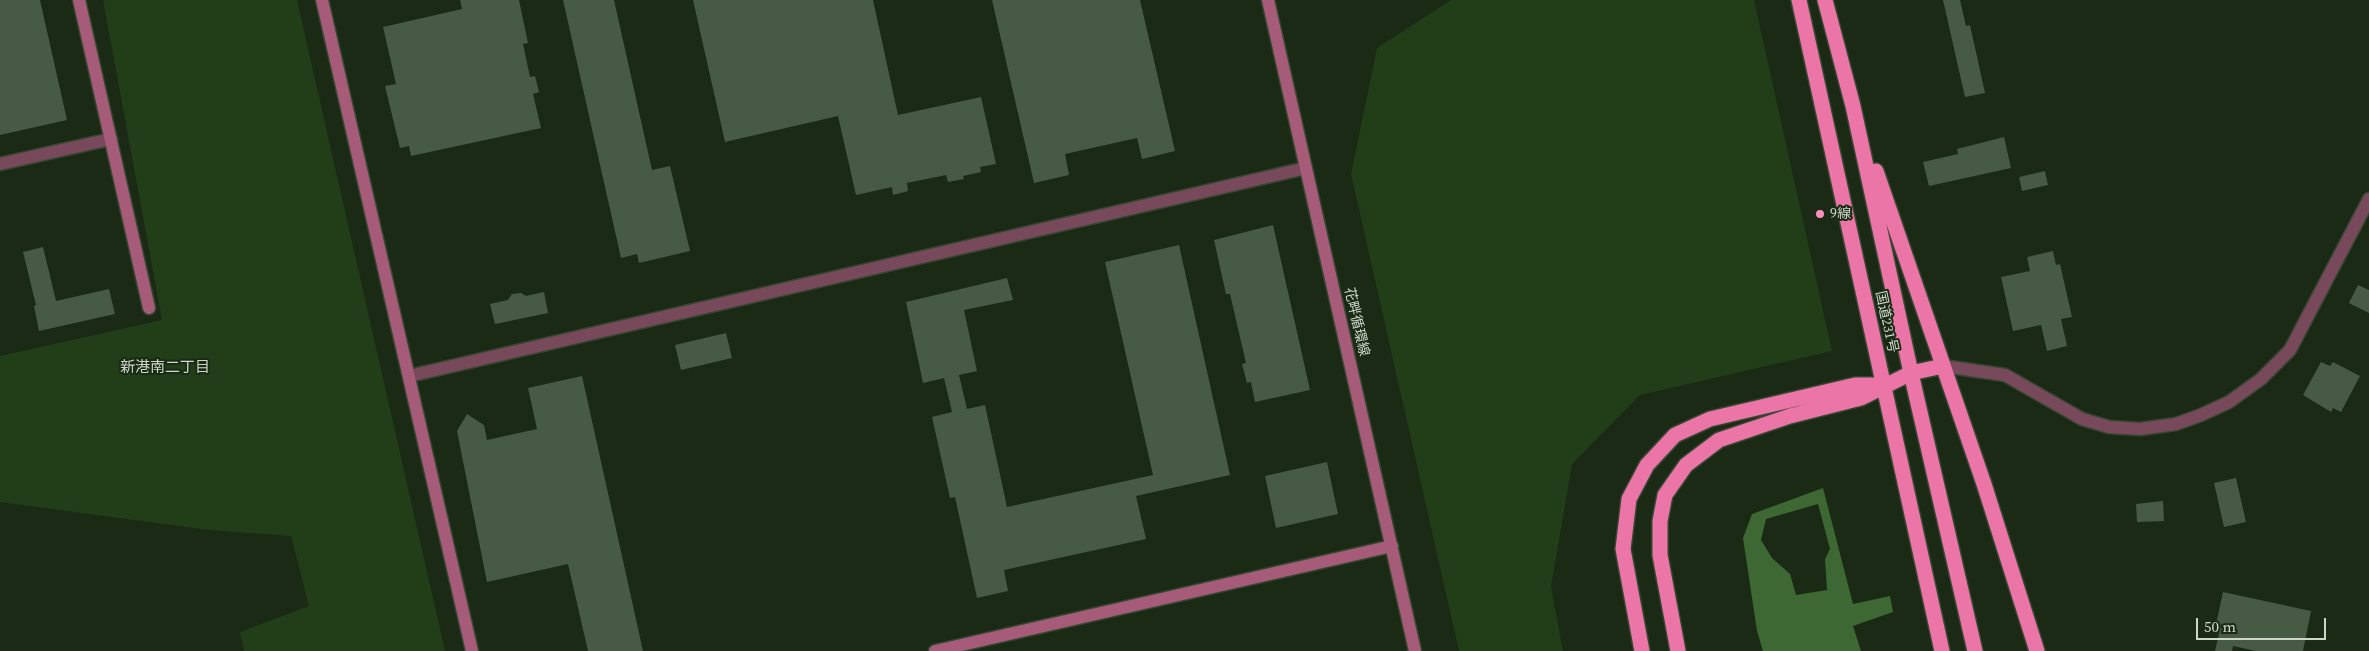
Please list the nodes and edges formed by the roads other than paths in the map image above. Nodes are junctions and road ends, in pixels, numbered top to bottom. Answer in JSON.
{"nodes":[{"id":1,"x":80,"y":0,"type":"edge"},
{"id":2,"x":322,"y":0,"type":"edge"},
{"id":3,"x":1268,"y":0,"type":"edge"},
{"id":4,"x":1799,"y":0,"type":"edge"},
{"id":5,"x":1825,"y":0,"type":"edge"},
{"id":6,"x":1853,"y":106,"type":"junction"},
{"id":7,"x":111,"y":139,"type":"junction"},
{"id":8,"x":0,"y":164,"type":"edge"},
{"id":9,"x":1306,"y":168,"type":"junction"},
{"id":10,"x":2369,"y":199,"type":"edge"},
{"id":11,"x":149,"y":308,"type":"dead end"},
{"id":12,"x":1942,"y":366,"type":"junction"},
{"id":13,"x":1911,"y":373,"type":"junction"},
{"id":14,"x":408,"y":376,"type":"junction"},
{"id":15,"x":1883,"y":385,"type":"junction"},
{"id":16,"x":1392,"y":546,"type":"junction"},
{"id":17,"x":472,"y":651,"type":"edge"},
{"id":18,"x":935,"y":651,"type":"edge"},
{"id":19,"x":1415,"y":651,"type":"edge"},
{"id":20,"x":1642,"y":651,"type":"edge"},
{"id":21,"x":1678,"y":651,"type":"edge"},
{"id":22,"x":1942,"y":651,"type":"edge"},
{"id":23,"x":1975,"y":651,"type":"edge"},
{"id":24,"x":2037,"y":651,"type":"edge"}],
"edges":[{"from":1,"to":7,"type":"street"},
{"from":2,"to":14,"type":"street"},
{"from":3,"to":9,"type":"street","name":"花畔循環線"},
{"from":4,"to":15,"type":"highway","name":"国道231号"},
{"from":5,"to":6,"type":"highway","name":"国道231号"},
{"from":6,"to":12,"type":"highway","name":"国道231号"},
{"from":6,"to":13,"type":"highway","name":"国道231号"},
{"from":7,"to":8,"type":"street"},
{"from":7,"to":11,"type":"street"},
{"from":9,"to":14,"type":"street"},
{"from":9,"to":16,"type":"street","name":"花畔循環線"},
{"from":10,"to":12,"type":"street"},
{"from":12,"to":13,"type":"highway"},
{"from":12,"to":24,"type":"highway","name":"国道231号"},
{"from":13,"to":15,"type":"highway"},
{"from":13,"to":23,"type":"highway","name":"国道231号"},
{"from":14,"to":17,"type":"street"},
{"from":15,"to":20,"type":"highway"},
{"from":15,"to":21,"type":"highway"},
{"from":15,"to":22,"type":"highway","name":"国道231号"},
{"from":16,"to":18,"type":"street"},
{"from":16,"to":19,"type":"street","name":"花畔循環線"}]}
